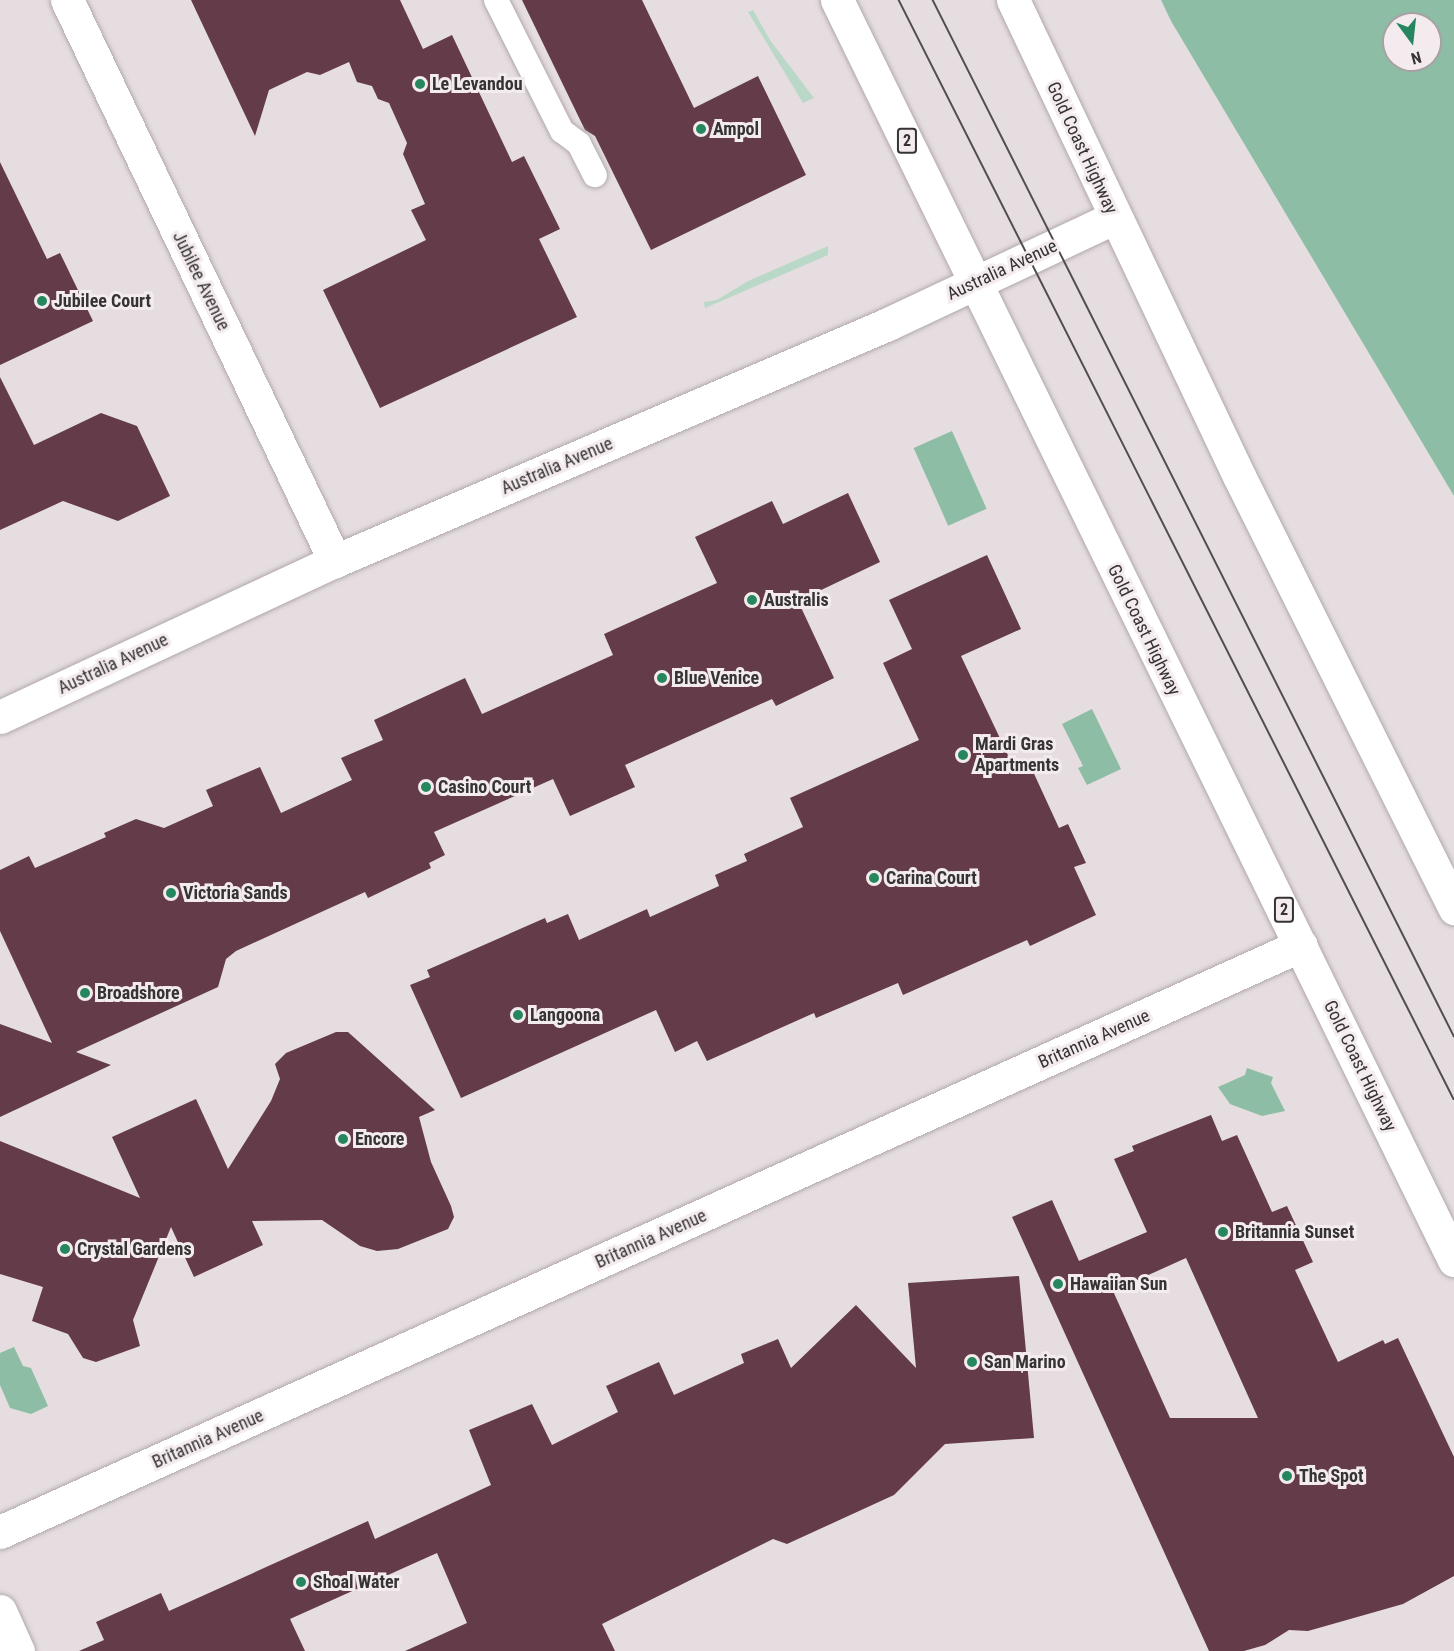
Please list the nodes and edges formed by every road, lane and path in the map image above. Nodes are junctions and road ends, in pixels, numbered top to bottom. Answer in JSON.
{"nodes":[{"id":1,"x":67,"y":0,"type":"edge"},
{"id":2,"x":496,"y":0,"type":"edge"},
{"id":3,"x":837,"y":0,"type":"edge"},
{"id":4,"x":1013,"y":0,"type":"edge"},
{"id":5,"x":595,"y":175,"type":"dead end"},
{"id":6,"x":1115,"y":217,"type":"junction"},
{"id":7,"x":974,"y":284,"type":"junction"},
{"id":8,"x":334,"y":561,"type":"junction"},
{"id":9,"x":0,"y":717,"type":"edge"},
{"id":10,"x":1454,"y":908,"type":"edge"},
{"id":11,"x":1301,"y":945,"type":"junction"},
{"id":12,"x":1454,"y":1260,"type":"edge"},
{"id":13,"x":0,"y":1532,"type":"edge"},
{"id":14,"x":0,"y":1611,"type":"edge"},
{"id":15,"x":18,"y":1651,"type":"edge"}],
"edges":[{"from":1,"to":8,"type":"main road","name":"Jubilee Avenue"},
{"from":2,"to":5,"type":"lane"},
{"from":3,"to":7,"type":"main road","name":"Gold Coast Highway","number":"2"},
{"from":4,"to":6,"type":"main road","name":"Gold Coast Highway"},
{"from":6,"to":7,"type":"main road","name":"Australia Avenue"},
{"from":6,"to":10,"type":"main road","name":"Gold Coast Highway"},
{"from":7,"to":8,"type":"main road","name":"Australia Avenue"},
{"from":7,"to":11,"type":"main road","name":"Gold Coast Highway","number":"2"},
{"from":8,"to":9,"type":"main road","name":"Australia Avenue"},
{"from":11,"to":12,"type":"main road","name":"Gold Coast Highway","number":"2"},
{"from":11,"to":13,"type":"main road","name":"Britannia Avenue"},
{"from":14,"to":15,"type":"main road"}]}
